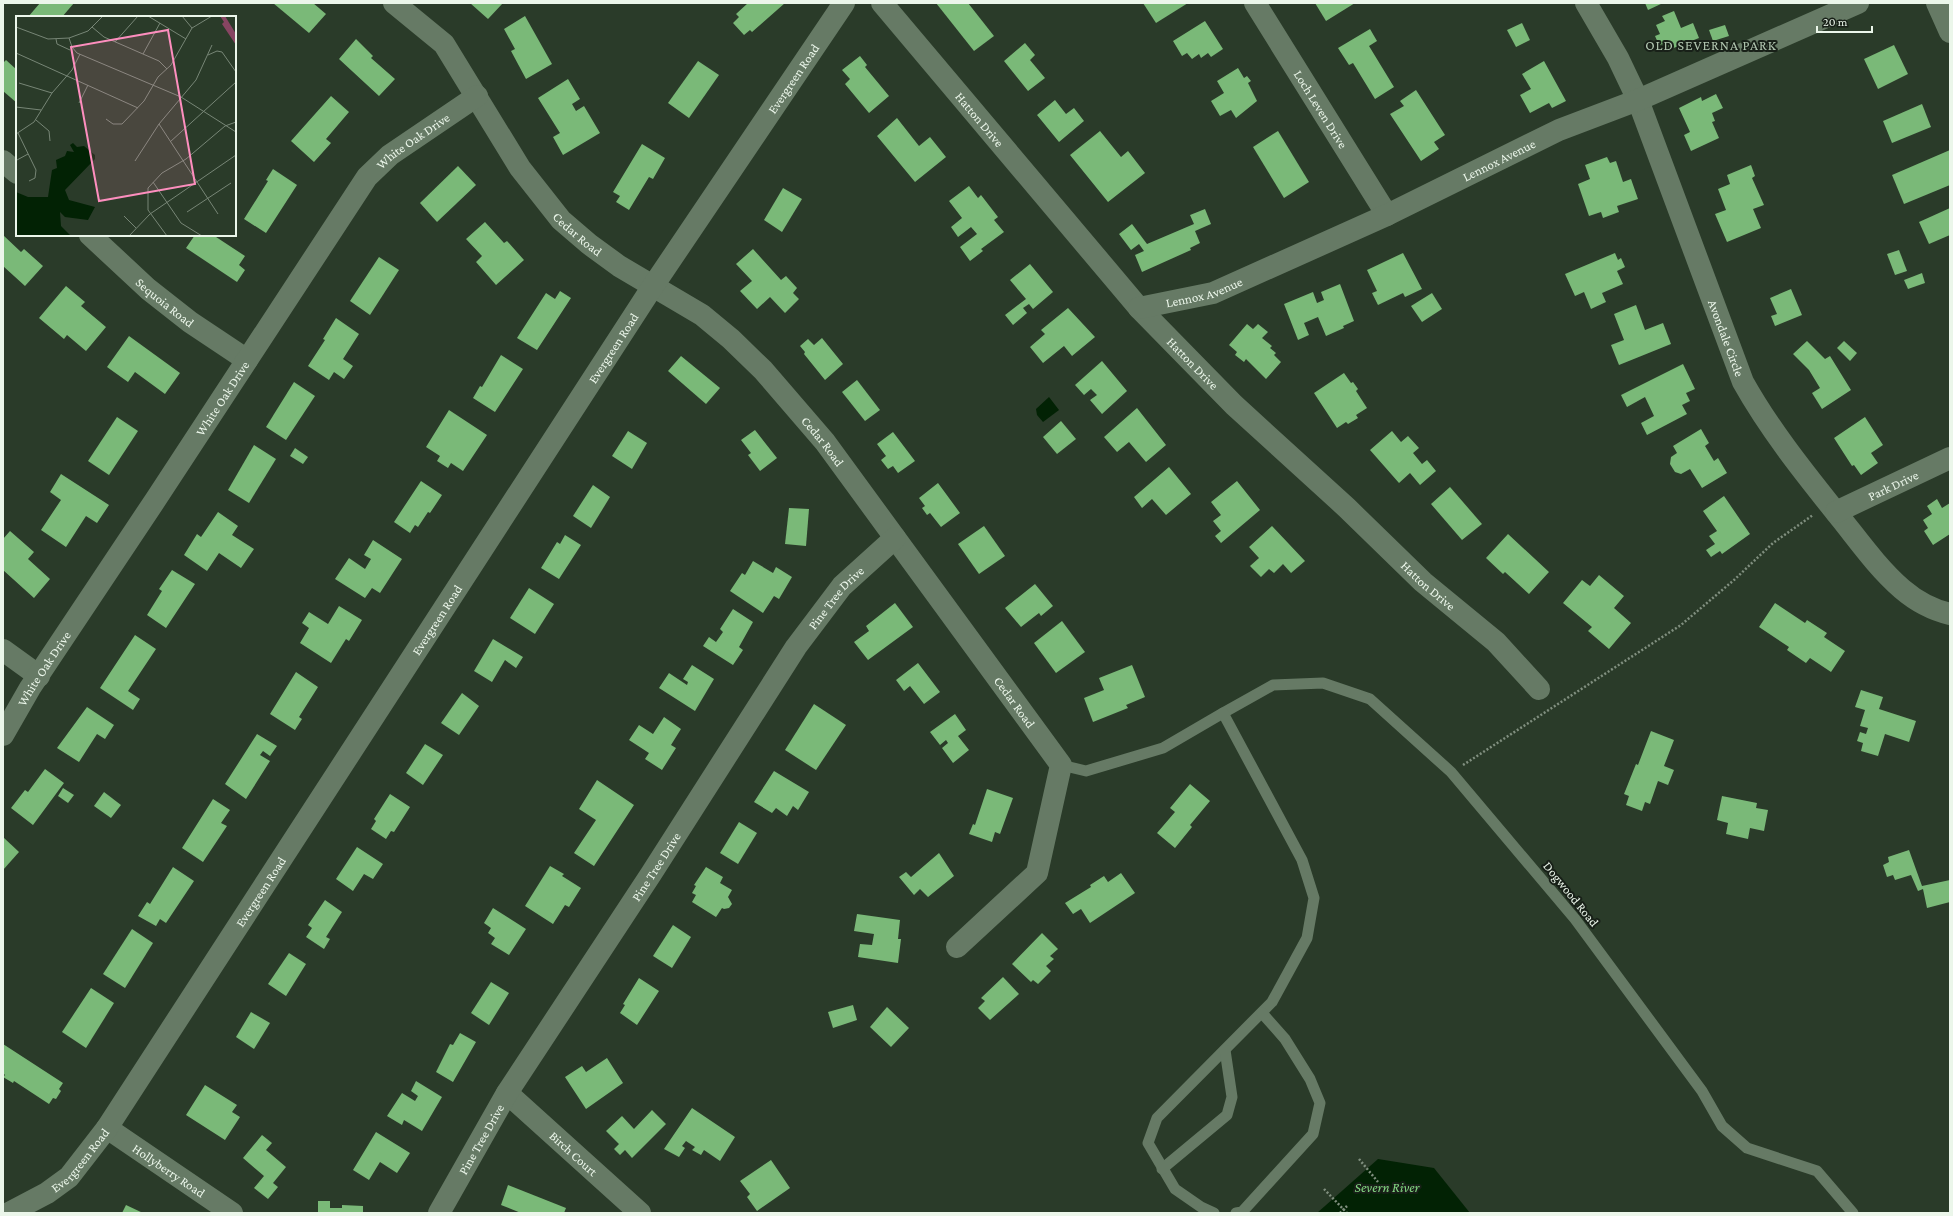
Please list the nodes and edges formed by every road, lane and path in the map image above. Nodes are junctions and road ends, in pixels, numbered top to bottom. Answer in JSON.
{"nodes":[{"id":1,"x":394,"y":3,"type":"edge"},
{"id":2,"x":844,"y":3,"type":"edge"},
{"id":3,"x":882,"y":3,"type":"edge"},
{"id":4,"x":1256,"y":3,"type":"edge"},
{"id":5,"x":1586,"y":3,"type":"edge"},
{"id":6,"x":1858,"y":3,"type":"edge"},
{"id":7,"x":1937,"y":3,"type":"edge"},
{"id":8,"x":1950,"y":32,"type":"edge"},
{"id":9,"x":477,"y":96,"type":"junction"},
{"id":10,"x":1638,"y":100,"type":"junction"},
{"id":11,"x":3,"y":161,"type":"edge"},
{"id":12,"x":16,"y":172,"type":"edge"},
{"id":13,"x":1387,"y":215,"type":"junction"},
{"id":14,"x":91,"y":236,"type":"edge"},
{"id":15,"x":653,"y":286,"type":"junction"},
{"id":16,"x":1139,"y":308,"type":"junction"},
{"id":17,"x":247,"y":360,"type":"junction"},
{"id":18,"x":1950,"y":458,"type":"edge"},
{"id":19,"x":1832,"y":508,"type":"junction"},
{"id":20,"x":895,"y":538,"type":"junction"},
{"id":21,"x":1950,"y":614,"type":"edge"},
{"id":22,"x":3,"y":650,"type":"edge"},
{"id":23,"x":39,"y":676,"type":"junction"},
{"id":24,"x":1539,"y":689,"type":"dead end"},
{"id":25,"x":1223,"y":713,"type":"junction"},
{"id":26,"x":3,"y":735,"type":"edge"},
{"id":27,"x":1062,"y":765,"type":"junction"},
{"id":28,"x":1451,"y":772,"type":"junction"},
{"id":29,"x":957,"y":947,"type":"dead end"},
{"id":30,"x":1262,"y":1013,"type":"junction"},
{"id":31,"x":1225,"y":1050,"type":"junction"},
{"id":32,"x":507,"y":1093,"type":"junction"},
{"id":33,"x":106,"y":1128,"type":"junction"},
{"id":34,"x":1359,"y":1159,"type":"dead end"},
{"id":35,"x":1162,"y":1169,"type":"junction"},
{"id":36,"x":1378,"y":1182,"type":"dead end"},
{"id":37,"x":1324,"y":1189,"type":"dead end"},
{"id":38,"x":1348,"y":1206,"type":"dead end"},
{"id":39,"x":9,"y":1213,"type":"edge"},
{"id":40,"x":232,"y":1213,"type":"edge"},
{"id":41,"x":439,"y":1213,"type":"edge"},
{"id":42,"x":640,"y":1213,"type":"edge"},
{"id":43,"x":1214,"y":1213,"type":"edge"},
{"id":44,"x":1236,"y":1213,"type":"edge"},
{"id":45,"x":1340,"y":1213,"type":"edge"},
{"id":46,"x":1347,"y":1213,"type":"edge"},
{"id":47,"x":1852,"y":1213,"type":"edge"}],
"edges":[{"from":1,"to":9,"type":"street","name":"Cedar Road"},
{"from":2,"to":15,"type":"street","name":"Evergreen Road"},
{"from":3,"to":16,"type":"street","name":"Hatton Drive"},
{"from":4,"to":13,"type":"street","name":"Loch Leven Drive"},
{"from":5,"to":10,"type":"street","name":"Avondale Circle"},
{"from":6,"to":10,"type":"street","name":"Lennox Avenue"},
{"from":7,"to":8,"type":"street"},
{"from":9,"to":15,"type":"street","name":"Cedar Road"},
{"from":9,"to":17,"type":"street","name":"White Oak Drive"},
{"from":10,"to":13,"type":"street","name":"Lennox Avenue"},
{"from":10,"to":19,"type":"street","name":"Avondale Circle"},
{"from":11,"to":12,"type":"street"},
{"from":13,"to":16,"type":"street","name":"Lennox Avenue"},
{"from":14,"to":17,"type":"street","name":"Sequoia Road"},
{"from":15,"to":20,"type":"street","name":"Cedar Road"},
{"from":15,"to":33,"type":"street","name":"Evergreen Road"},
{"from":16,"to":24,"type":"street","name":"Hatton Drive"},
{"from":17,"to":23,"type":"street","name":"White Oak Drive"},
{"from":18,"to":19,"type":"street","name":"Park Drive"},
{"from":19,"to":21,"type":"street","name":"Avondale Circle"},
{"from":19,"to":28,"type":"path"},
{"from":20,"to":27,"type":"street","name":"Cedar Road"},
{"from":20,"to":32,"type":"street","name":"Pine Tree Drive"},
{"from":22,"to":23,"type":"street"},
{"from":23,"to":26,"type":"street","name":"White Oak Drive"},
{"from":25,"to":27,"type":"lane","name":"Dogwood Road"},
{"from":25,"to":28,"type":"lane","name":"Dogwood Road"},
{"from":25,"to":30,"type":"lane"},
{"from":27,"to":29,"type":"street"},
{"from":28,"to":47,"type":"lane","name":"Dogwood Road"},
{"from":30,"to":31,"type":"lane"},
{"from":30,"to":44,"type":"lane"},
{"from":31,"to":35,"type":"lane"},
{"from":31,"to":35,"type":"lane"},
{"from":32,"to":41,"type":"street","name":"Pine Tree Drive"},
{"from":32,"to":42,"type":"street","name":"Birch Court"},
{"from":33,"to":39,"type":"street","name":"Evergreen Road"},
{"from":33,"to":40,"type":"street","name":"Hollyberry Road"},
{"from":34,"to":36,"type":"path"},
{"from":35,"to":43,"type":"lane"},
{"from":37,"to":46,"type":"path"},
{"from":38,"to":45,"type":"path"}]}
